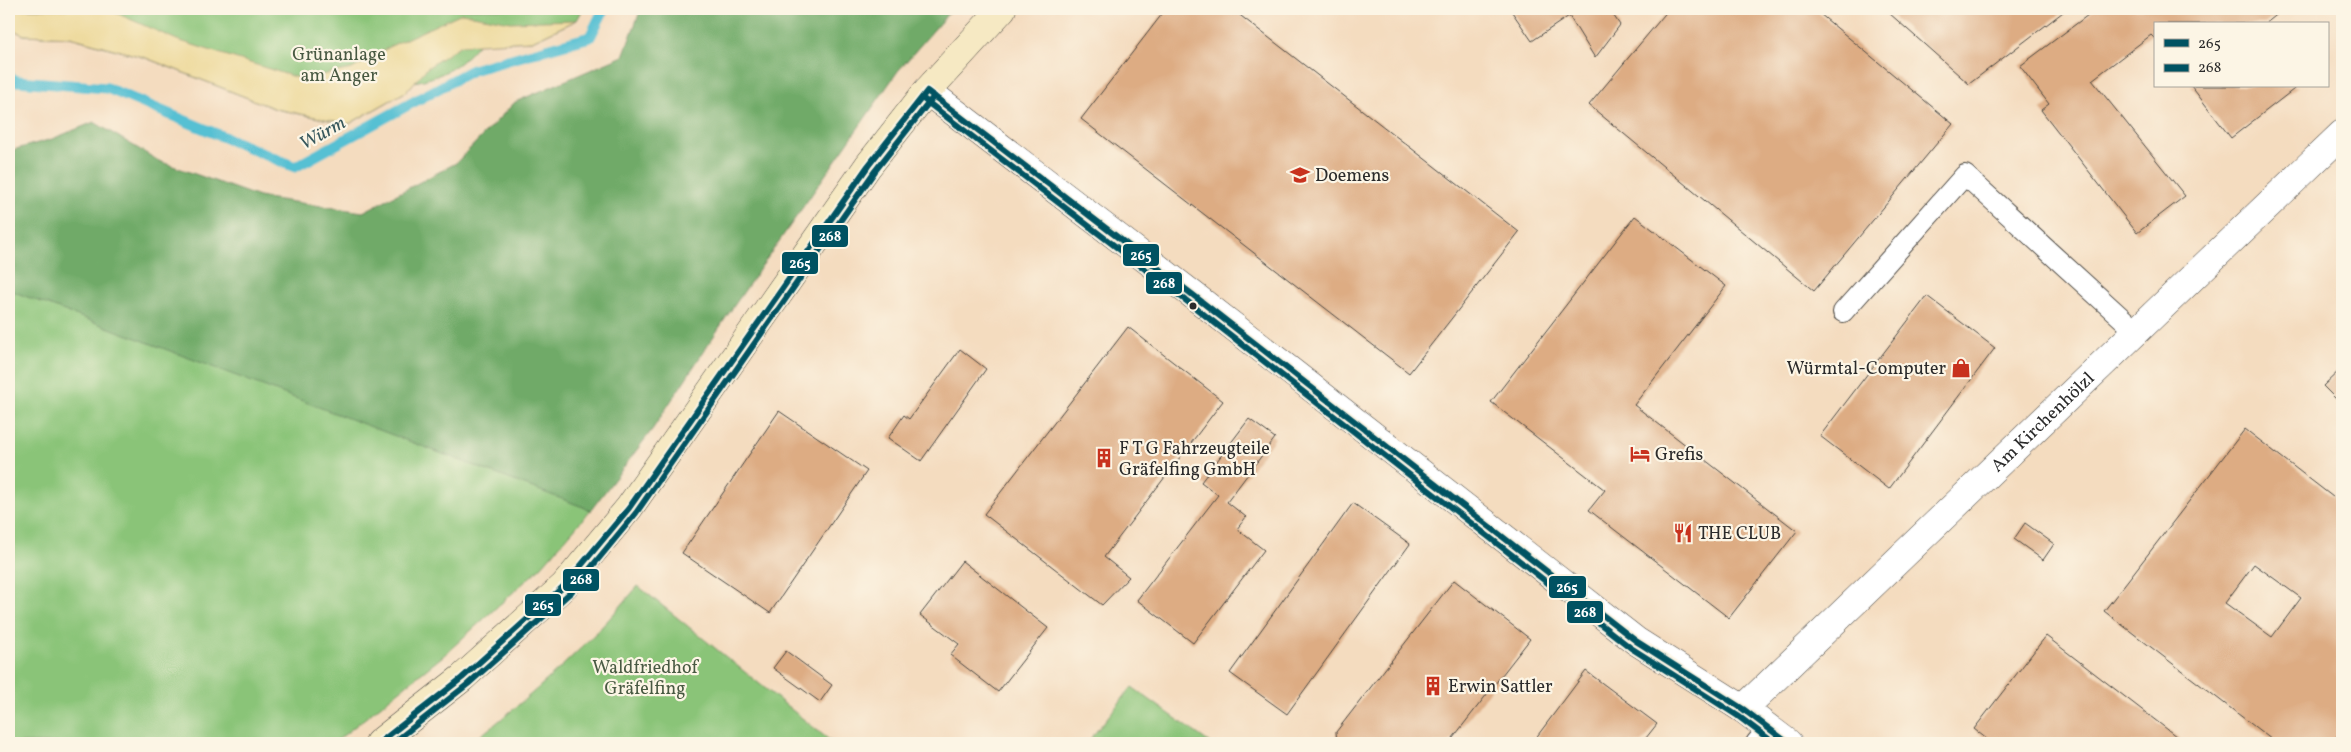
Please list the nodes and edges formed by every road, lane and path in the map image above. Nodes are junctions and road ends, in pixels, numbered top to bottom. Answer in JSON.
{"nodes":[{"id":1,"x":1002,"y":9,"type":"edge"},
{"id":2,"x":927,"y":92,"type":"junction"},
{"id":3,"x":2342,"y":134,"type":"edge"},
{"id":4,"x":1843,"y":312,"type":"dead end"},
{"id":5,"x":2137,"y":332,"type":"junction"},
{"id":6,"x":1743,"y":709,"type":"junction"},
{"id":7,"x":1771,"y":739,"type":"edge"},
{"id":8,"x":379,"y":743,"type":"edge"}],
"edges":[{"from":1,"to":2,"type":"main road"},
{"from":2,"to":6,"type":"street"},
{"from":2,"to":8,"type":"main road"},
{"from":3,"to":5,"type":"street","name":"Am Kirchenhölzl"},
{"from":4,"to":5,"type":"lane"},
{"from":5,"to":6,"type":"street","name":"Am Kirchenhölzl"},
{"from":6,"to":7,"type":"street"}]}
